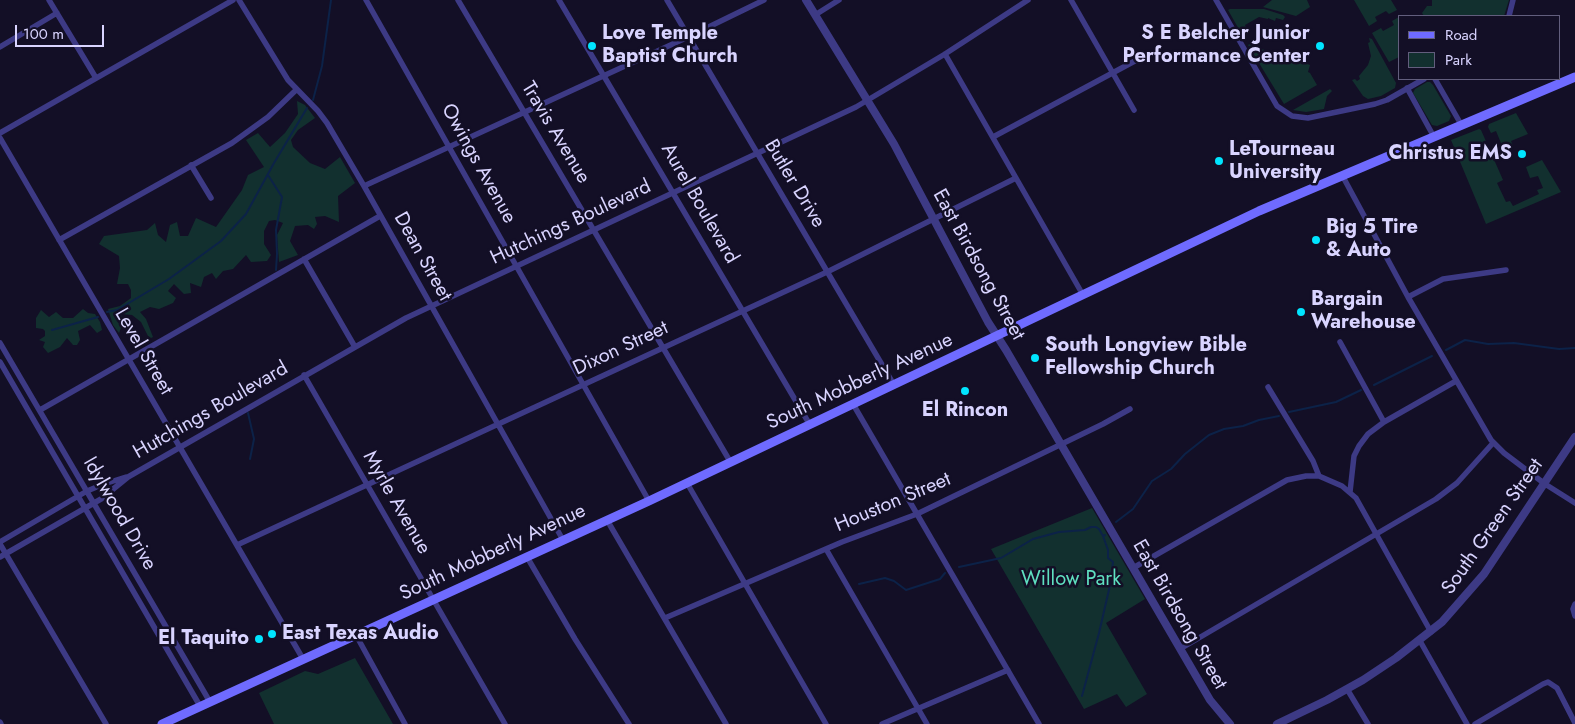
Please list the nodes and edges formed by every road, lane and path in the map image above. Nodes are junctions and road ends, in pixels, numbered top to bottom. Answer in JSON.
{"nodes":[{"id":1,"x":49,"y":0,"type":"edge"},
{"id":2,"x":233,"y":0,"type":"edge"},
{"id":3,"x":239,"y":0,"type":"edge"},
{"id":4,"x":366,"y":0,"type":"edge"},
{"id":5,"x":458,"y":0,"type":"edge"},
{"id":6,"x":559,"y":0,"type":"edge"},
{"id":7,"x":666,"y":0,"type":"edge"},
{"id":8,"x":764,"y":0,"type":"edge"},
{"id":9,"x":806,"y":0,"type":"edge"},
{"id":10,"x":839,"y":0,"type":"edge"},
{"id":11,"x":1028,"y":0,"type":"edge"},
{"id":12,"x":1071,"y":0,"type":"edge"},
{"id":13,"x":1216,"y":0,"type":"edge"},
{"id":14,"x":1513,"y":0,"type":"edge"},
{"id":15,"x":57,"y":13,"type":"junction"},
{"id":16,"x":814,"y":15,"type":"junction"},
{"id":17,"x":1509,"y":15,"type":"edge"},
{"id":18,"x":688,"y":37,"type":"junction"},
{"id":19,"x":0,"y":47,"type":"edge"},
{"id":20,"x":945,"y":54,"type":"junction"},
{"id":21,"x":1146,"y":54,"type":"dead end"},
{"id":22,"x":1113,"y":73,"type":"junction"},
{"id":23,"x":604,"y":76,"type":"junction"},
{"id":24,"x":1575,"y":77,"type":"edge"},
{"id":25,"x":96,"y":78,"type":"junction"},
{"id":26,"x":1422,"y":80,"type":"edge"},
{"id":27,"x":1436,"y":80,"type":"edge"},
{"id":28,"x":1406,"y":88,"type":"junction"},
{"id":29,"x":296,"y":90,"type":"junction"},
{"id":30,"x":867,"y":100,"type":"junction"},
{"id":31,"x":1134,"y":110,"type":"dead end"},
{"id":32,"x":524,"y":112,"type":"junction"},
{"id":33,"x":1462,"y":126,"type":"junction"},
{"id":34,"x":0,"y":133,"type":"edge"},
{"id":35,"x":992,"y":137,"type":"junction"},
{"id":36,"x":1434,"y":137,"type":"junction"},
{"id":37,"x":0,"y":138,"type":"edge"},
{"id":38,"x":450,"y":146,"type":"junction"},
{"id":39,"x":757,"y":154,"type":"junction"},
{"id":40,"x":191,"y":165,"type":"junction"},
{"id":41,"x":1342,"y":175,"type":"junction"},
{"id":42,"x":1016,"y":178,"type":"junction"},
{"id":43,"x":364,"y":186,"type":"junction"},
{"id":44,"x":674,"y":193,"type":"junction"},
{"id":45,"x":211,"y":198,"type":"dead end"},
{"id":46,"x":380,"y":216,"type":"junction"},
{"id":47,"x":934,"y":219,"type":"junction"},
{"id":48,"x":594,"y":231,"type":"junction"},
{"id":49,"x":59,"y":240,"type":"junction"},
{"id":50,"x":304,"y":259,"type":"junction"},
{"id":51,"x":517,"y":267,"type":"junction"},
{"id":52,"x":1506,"y":270,"type":"dead end"},
{"id":53,"x":827,"y":272,"type":"junction"},
{"id":54,"x":1083,"y":294,"type":"junction"},
{"id":55,"x":1408,"y":296,"type":"junction"},
{"id":56,"x":431,"y":305,"type":"junction"},
{"id":57,"x":742,"y":310,"type":"junction"},
{"id":58,"x":997,"y":336,"type":"junction"},
{"id":59,"x":1340,"y":342,"type":"dead end"},
{"id":60,"x":0,"y":343,"type":"edge"},
{"id":61,"x":355,"y":347,"type":"junction"},
{"id":62,"x":663,"y":348,"type":"junction"},
{"id":63,"x":128,"y":359,"type":"junction"},
{"id":64,"x":0,"y":362,"type":"edge"},
{"id":65,"x":12,"y":365,"type":"junction"},
{"id":66,"x":2,"y":371,"type":"edge"},
{"id":67,"x":304,"y":375,"type":"junction"},
{"id":68,"x":1456,"y":381,"type":"junction"},
{"id":69,"x":584,"y":385,"type":"junction"},
{"id":70,"x":894,"y":385,"type":"junction"},
{"id":71,"x":1268,"y":387,"type":"dead end"},
{"id":72,"x":853,"y":404,"type":"junction"},
{"id":73,"x":1130,"y":409,"type":"dead end"},
{"id":74,"x":40,"y":410,"type":"junction"},
{"id":75,"x":1384,"y":422,"type":"junction"},
{"id":76,"x":497,"y":425,"type":"junction"},
{"id":77,"x":810,"y":425,"type":"junction"},
{"id":78,"x":1575,"y":437,"type":"edge"},
{"id":79,"x":1493,"y":443,"type":"junction"},
{"id":80,"x":1060,"y":444,"type":"junction"},
{"id":81,"x":180,"y":447,"type":"junction"},
{"id":82,"x":731,"y":462,"type":"junction"},
{"id":83,"x":1319,"y":476,"type":"junction"},
{"id":84,"x":128,"y":477,"type":"junction"},
{"id":85,"x":687,"y":483,"type":"junction"},
{"id":86,"x":1545,"y":484,"type":"junction"},
{"id":87,"x":368,"y":485,"type":"junction"},
{"id":88,"x":87,"y":491,"type":"junction"},
{"id":89,"x":1350,"y":492,"type":"junction"},
{"id":90,"x":78,"y":496,"type":"junction"},
{"id":91,"x":649,"y":501,"type":"junction"},
{"id":92,"x":94,"y":503,"type":"junction"},
{"id":93,"x":1575,"y":503,"type":"edge"},
{"id":94,"x":85,"y":508,"type":"junction"},
{"id":95,"x":917,"y":514,"type":"junction"},
{"id":96,"x":607,"y":520,"type":"junction"},
{"id":97,"x":1377,"y":534,"type":"junction"},
{"id":98,"x":563,"y":540,"type":"junction"},
{"id":99,"x":0,"y":543,"type":"edge"},
{"id":100,"x":237,"y":545,"type":"junction"},
{"id":101,"x":826,"y":549,"type":"junction"},
{"id":102,"x":3,"y":555,"type":"edge"},
{"id":103,"x":528,"y":557,"type":"junction"},
{"id":104,"x":1133,"y":568,"type":"junction"},
{"id":105,"x":745,"y":584,"type":"junction"},
{"id":106,"x":433,"y":600,"type":"junction"},
{"id":107,"x":1575,"y":604,"type":"edge"},
{"id":108,"x":1575,"y":616,"type":"edge"},
{"id":109,"x":665,"y":618,"type":"junction"},
{"id":110,"x":1431,"y":632,"type":"junction"},
{"id":111,"x":356,"y":635,"type":"junction"},
{"id":112,"x":1420,"y":641,"type":"junction"},
{"id":113,"x":1180,"y":649,"type":"junction"},
{"id":114,"x":303,"y":660,"type":"junction"},
{"id":115,"x":1008,"y":670,"type":"junction"},
{"id":116,"x":1347,"y":689,"type":"junction"},
{"id":117,"x":210,"y":702,"type":"junction"},
{"id":118,"x":200,"y":706,"type":"junction"},
{"id":119,"x":918,"y":709,"type":"junction"},
{"id":120,"x":628,"y":722,"type":"edge"},
{"id":121,"x":1575,"y":723,"type":"edge"},
{"id":122,"x":106,"y":724,"type":"edge"},
{"id":123,"x":162,"y":724,"type":"edge"},
{"id":124,"x":405,"y":724,"type":"edge"},
{"id":125,"x":505,"y":724,"type":"edge"},
{"id":126,"x":619,"y":724,"type":"edge"},
{"id":127,"x":726,"y":724,"type":"edge"},
{"id":128,"x":826,"y":724,"type":"edge"},
{"id":129,"x":882,"y":724,"type":"edge"},
{"id":130,"x":926,"y":724,"type":"edge"},
{"id":131,"x":1039,"y":724,"type":"edge"},
{"id":132,"x":1230,"y":724,"type":"edge"},
{"id":133,"x":1277,"y":724,"type":"edge"},
{"id":134,"x":1368,"y":724,"type":"edge"},
{"id":135,"x":1467,"y":724,"type":"edge"},
{"id":136,"x":1475,"y":724,"type":"edge"}],
"edges":[{"from":1,"to":15,"type":"street"},
{"from":2,"to":25,"type":"street"},
{"from":3,"to":29,"type":"street","name":"Dean Street"},
{"from":4,"to":38,"type":"street","name":"Owings Avenue"},
{"from":5,"to":32,"type":"street","name":"Travis Avenue"},
{"from":6,"to":23,"type":"street","name":"Aurel Boulevard"},
{"from":7,"to":18,"type":"street","name":"Butler Drive"},
{"from":8,"to":18,"type":"street"},
{"from":9,"to":16,"type":"street","name":"East Birdsong Street"},
{"from":10,"to":16,"type":"street"},
{"from":11,"to":20,"type":"street","name":"Hutchings Boulevard"},
{"from":12,"to":22,"type":"street"},
{"from":13,"to":28,"type":"street"},
{"from":14,"to":17,"type":"street"},
{"from":15,"to":19,"type":"street"},
{"from":15,"to":25,"type":"street"},
{"from":16,"to":30,"type":"street","name":"East Birdsong Street"},
{"from":18,"to":23,"type":"street"},
{"from":18,"to":39,"type":"street","name":"Butler Drive"},
{"from":20,"to":30,"type":"street","name":"Hutchings Boulevard"},
{"from":20,"to":35,"type":"street"},
{"from":21,"to":22,"type":"street"},
{"from":22,"to":31,"type":"street"},
{"from":22,"to":35,"type":"street"},
{"from":23,"to":32,"type":"street"},
{"from":23,"to":44,"type":"street","name":"Aurel Boulevard"},
{"from":24,"to":33,"type":"main road","name":"South Mobberly Avenue"},
{"from":25,"to":34,"type":"street"},
{"from":26,"to":28,"type":"street"},
{"from":27,"to":33,"type":"street"},
{"from":28,"to":36,"type":"street"},
{"from":29,"to":40,"type":"street"},
{"from":29,"to":43,"type":"street","name":"Dean Street"},
{"from":30,"to":39,"type":"street","name":"Hutchings Boulevard"},
{"from":30,"to":47,"type":"street","name":"East Birdsong Street"},
{"from":32,"to":38,"type":"street"},
{"from":32,"to":48,"type":"street","name":"Travis Avenue"},
{"from":33,"to":36,"type":"main road","name":"South Mobberly Avenue"},
{"from":35,"to":42,"type":"street"},
{"from":36,"to":41,"type":"main road","name":"South Mobberly Avenue"},
{"from":37,"to":49,"type":"street","name":"Level Street"},
{"from":38,"to":43,"type":"street"},
{"from":38,"to":51,"type":"street","name":"Owings Avenue"},
{"from":39,"to":44,"type":"street","name":"Hutchings Boulevard"},
{"from":39,"to":53,"type":"street","name":"Butler Drive"},
{"from":40,"to":45,"type":"street"},
{"from":40,"to":49,"type":"street"},
{"from":41,"to":54,"type":"main road","name":"South Mobberly Avenue"},
{"from":41,"to":55,"type":"street"},
{"from":42,"to":47,"type":"street","name":"Dixon Street"},
{"from":42,"to":54,"type":"street"},
{"from":43,"to":46,"type":"street","name":"Dean Street"},
{"from":44,"to":48,"type":"street","name":"Hutchings Boulevard"},
{"from":44,"to":57,"type":"street","name":"Aurel Boulevard"},
{"from":46,"to":50,"type":"street"},
{"from":46,"to":56,"type":"street","name":"Dean Street"},
{"from":47,"to":53,"type":"street","name":"Dixon Street"},
{"from":47,"to":58,"type":"street","name":"East Birdsong Street"},
{"from":48,"to":51,"type":"street","name":"Hutchings Boulevard"},
{"from":48,"to":62,"type":"street","name":"Travis Avenue"},
{"from":49,"to":63,"type":"street","name":"Level Street"},
{"from":50,"to":61,"type":"street"},
{"from":50,"to":63,"type":"street"},
{"from":51,"to":56,"type":"street","name":"Hutchings Boulevard"},
{"from":51,"to":69,"type":"street","name":"Owings Avenue"},
{"from":52,"to":55,"type":"street"},
{"from":53,"to":57,"type":"street","name":"Dixon Street"},
{"from":53,"to":70,"type":"street","name":"Butler Drive"},
{"from":54,"to":58,"type":"main road","name":"South Mobberly Avenue"},
{"from":55,"to":68,"type":"street"},
{"from":56,"to":61,"type":"street","name":"Hutchings Boulevard"},
{"from":56,"to":76,"type":"street","name":"Dean Street"},
{"from":57,"to":62,"type":"street","name":"Dixon Street"},
{"from":57,"to":77,"type":"street","name":"Aurel Boulevard"},
{"from":58,"to":70,"type":"main road","name":"South Mobberly Avenue"},
{"from":58,"to":80,"type":"street","name":"East Birdsong Street"},
{"from":59,"to":75,"type":"street"},
{"from":60,"to":65,"type":"street","name":"Idylwood Drive"},
{"from":61,"to":67,"type":"street","name":"Hutchings Boulevard"},
{"from":62,"to":69,"type":"street","name":"Dixon Street"},
{"from":62,"to":82,"type":"street","name":"Travis Avenue"},
{"from":63,"to":74,"type":"street"},
{"from":63,"to":81,"type":"street","name":"Level Street"},
{"from":64,"to":66,"type":"street","name":"Idylwood Drive"},
{"from":65,"to":66,"type":"street"},
{"from":65,"to":74,"type":"street","name":"Idylwood Drive"},
{"from":66,"to":90,"type":"street","name":"Idylwood Drive"},
{"from":67,"to":81,"type":"street","name":"Hutchings Boulevard"},
{"from":67,"to":87,"type":"street","name":"Myrle Avenue"},
{"from":68,"to":75,"type":"street"},
{"from":68,"to":79,"type":"street"},
{"from":69,"to":76,"type":"street","name":"Dixon Street"},
{"from":69,"to":91,"type":"street","name":"Owings Avenue"},
{"from":70,"to":72,"type":"main road","name":"South Mobberly Avenue"},
{"from":71,"to":83,"type":"street"},
{"from":72,"to":77,"type":"main road","name":"South Mobberly Avenue"},
{"from":72,"to":95,"type":"street"},
{"from":73,"to":80,"type":"street","name":"Houston Street"},
{"from":74,"to":88,"type":"street","name":"Idylwood Drive"},
{"from":75,"to":89,"type":"street"},
{"from":76,"to":87,"type":"street","name":"Dixon Street"},
{"from":76,"to":98,"type":"street","name":"Dean Street"},
{"from":77,"to":82,"type":"main road","name":"South Mobberly Avenue"},
{"from":78,"to":86,"type":"street","name":"South Green Street"},
{"from":79,"to":86,"type":"street"},
{"from":79,"to":97,"type":"street"},
{"from":80,"to":95,"type":"street","name":"Houston Street"},
{"from":80,"to":104,"type":"street","name":"East Birdsong Street"},
{"from":81,"to":84,"type":"street","name":"Hutchings Boulevard"},
{"from":81,"to":100,"type":"street","name":"Level Street"},
{"from":82,"to":85,"type":"main road","name":"South Mobberly Avenue"},
{"from":83,"to":89,"type":"street"},
{"from":83,"to":104,"type":"street"},
{"from":84,"to":88,"type":"street","name":"Hutchings Boulevard"},
{"from":84,"to":92,"type":"street","name":"Hutchings Boulevard"},
{"from":85,"to":91,"type":"main road","name":"South Mobberly Avenue"},
{"from":85,"to":105,"type":"street"},
{"from":86,"to":93,"type":"street"},
{"from":86,"to":110,"type":"street","name":"South Green Street"},
{"from":87,"to":100,"type":"street","name":"Dixon Street"},
{"from":87,"to":106,"type":"street","name":"Myrle Avenue"},
{"from":88,"to":90,"type":"street","name":"Hutchings Boulevard"},
{"from":88,"to":92,"type":"street","name":"Idylwood Drive"},
{"from":89,"to":97,"type":"street"},
{"from":90,"to":94,"type":"street","name":"Idylwood Drive"},
{"from":90,"to":99,"type":"street","name":"Hutchings Boulevard"},
{"from":91,"to":96,"type":"main road","name":"South Mobberly Avenue"},
{"from":92,"to":94,"type":"street","name":"Hutchings Boulevard"},
{"from":92,"to":117,"type":"street","name":"Idylwood Drive"},
{"from":94,"to":102,"type":"street","name":"Hutchings Boulevard"},
{"from":94,"to":118,"type":"street","name":"Idylwood Drive"},
{"from":95,"to":101,"type":"street","name":"Houston Street"},
{"from":95,"to":115,"type":"street"},
{"from":96,"to":98,"type":"main road","name":"South Mobberly Avenue"},
{"from":96,"to":109,"type":"street"},
{"from":97,"to":110,"type":"street"},
{"from":97,"to":113,"type":"street"},
{"from":98,"to":103,"type":"main road","name":"South Mobberly Avenue"},
{"from":99,"to":102,"type":"street"},
{"from":100,"to":114,"type":"street","name":"Level Street"},
{"from":101,"to":105,"type":"street","name":"Houston Street"},
{"from":101,"to":119,"type":"street"},
{"from":102,"to":122,"type":"street"},
{"from":103,"to":106,"type":"main road","name":"South Mobberly Avenue"},
{"from":103,"to":120,"type":"street"},
{"from":104,"to":113,"type":"street","name":"East Birdsong Street"},
{"from":105,"to":109,"type":"street","name":"Houston Street"},
{"from":105,"to":128,"type":"street"},
{"from":106,"to":111,"type":"main road","name":"South Mobberly Avenue"},
{"from":106,"to":125,"type":"street","name":"Myrle Avenue"},
{"from":107,"to":108,"type":"street"},
{"from":109,"to":127,"type":"street"},
{"from":110,"to":112,"type":"street","name":"South Green Street"},
{"from":111,"to":114,"type":"main road","name":"South Mobberly Avenue"},
{"from":111,"to":124,"type":"street"},
{"from":112,"to":116,"type":"street","name":"South Green Street"},
{"from":112,"to":135,"type":"street"},
{"from":113,"to":132,"type":"street","name":"East Birdsong Street"},
{"from":114,"to":117,"type":"main road","name":"South Mobberly Avenue"},
{"from":115,"to":119,"type":"street"},
{"from":115,"to":131,"type":"street"},
{"from":116,"to":133,"type":"street","name":"South Green Street"},
{"from":116,"to":134,"type":"street"},
{"from":117,"to":118,"type":"main road","name":"South Mobberly Avenue"},
{"from":118,"to":123,"type":"main road","name":"South Mobberly Avenue"},
{"from":119,"to":129,"type":"street"},
{"from":119,"to":130,"type":"street"},
{"from":120,"to":126,"type":"street"},
{"from":121,"to":136,"type":"street"}]}
